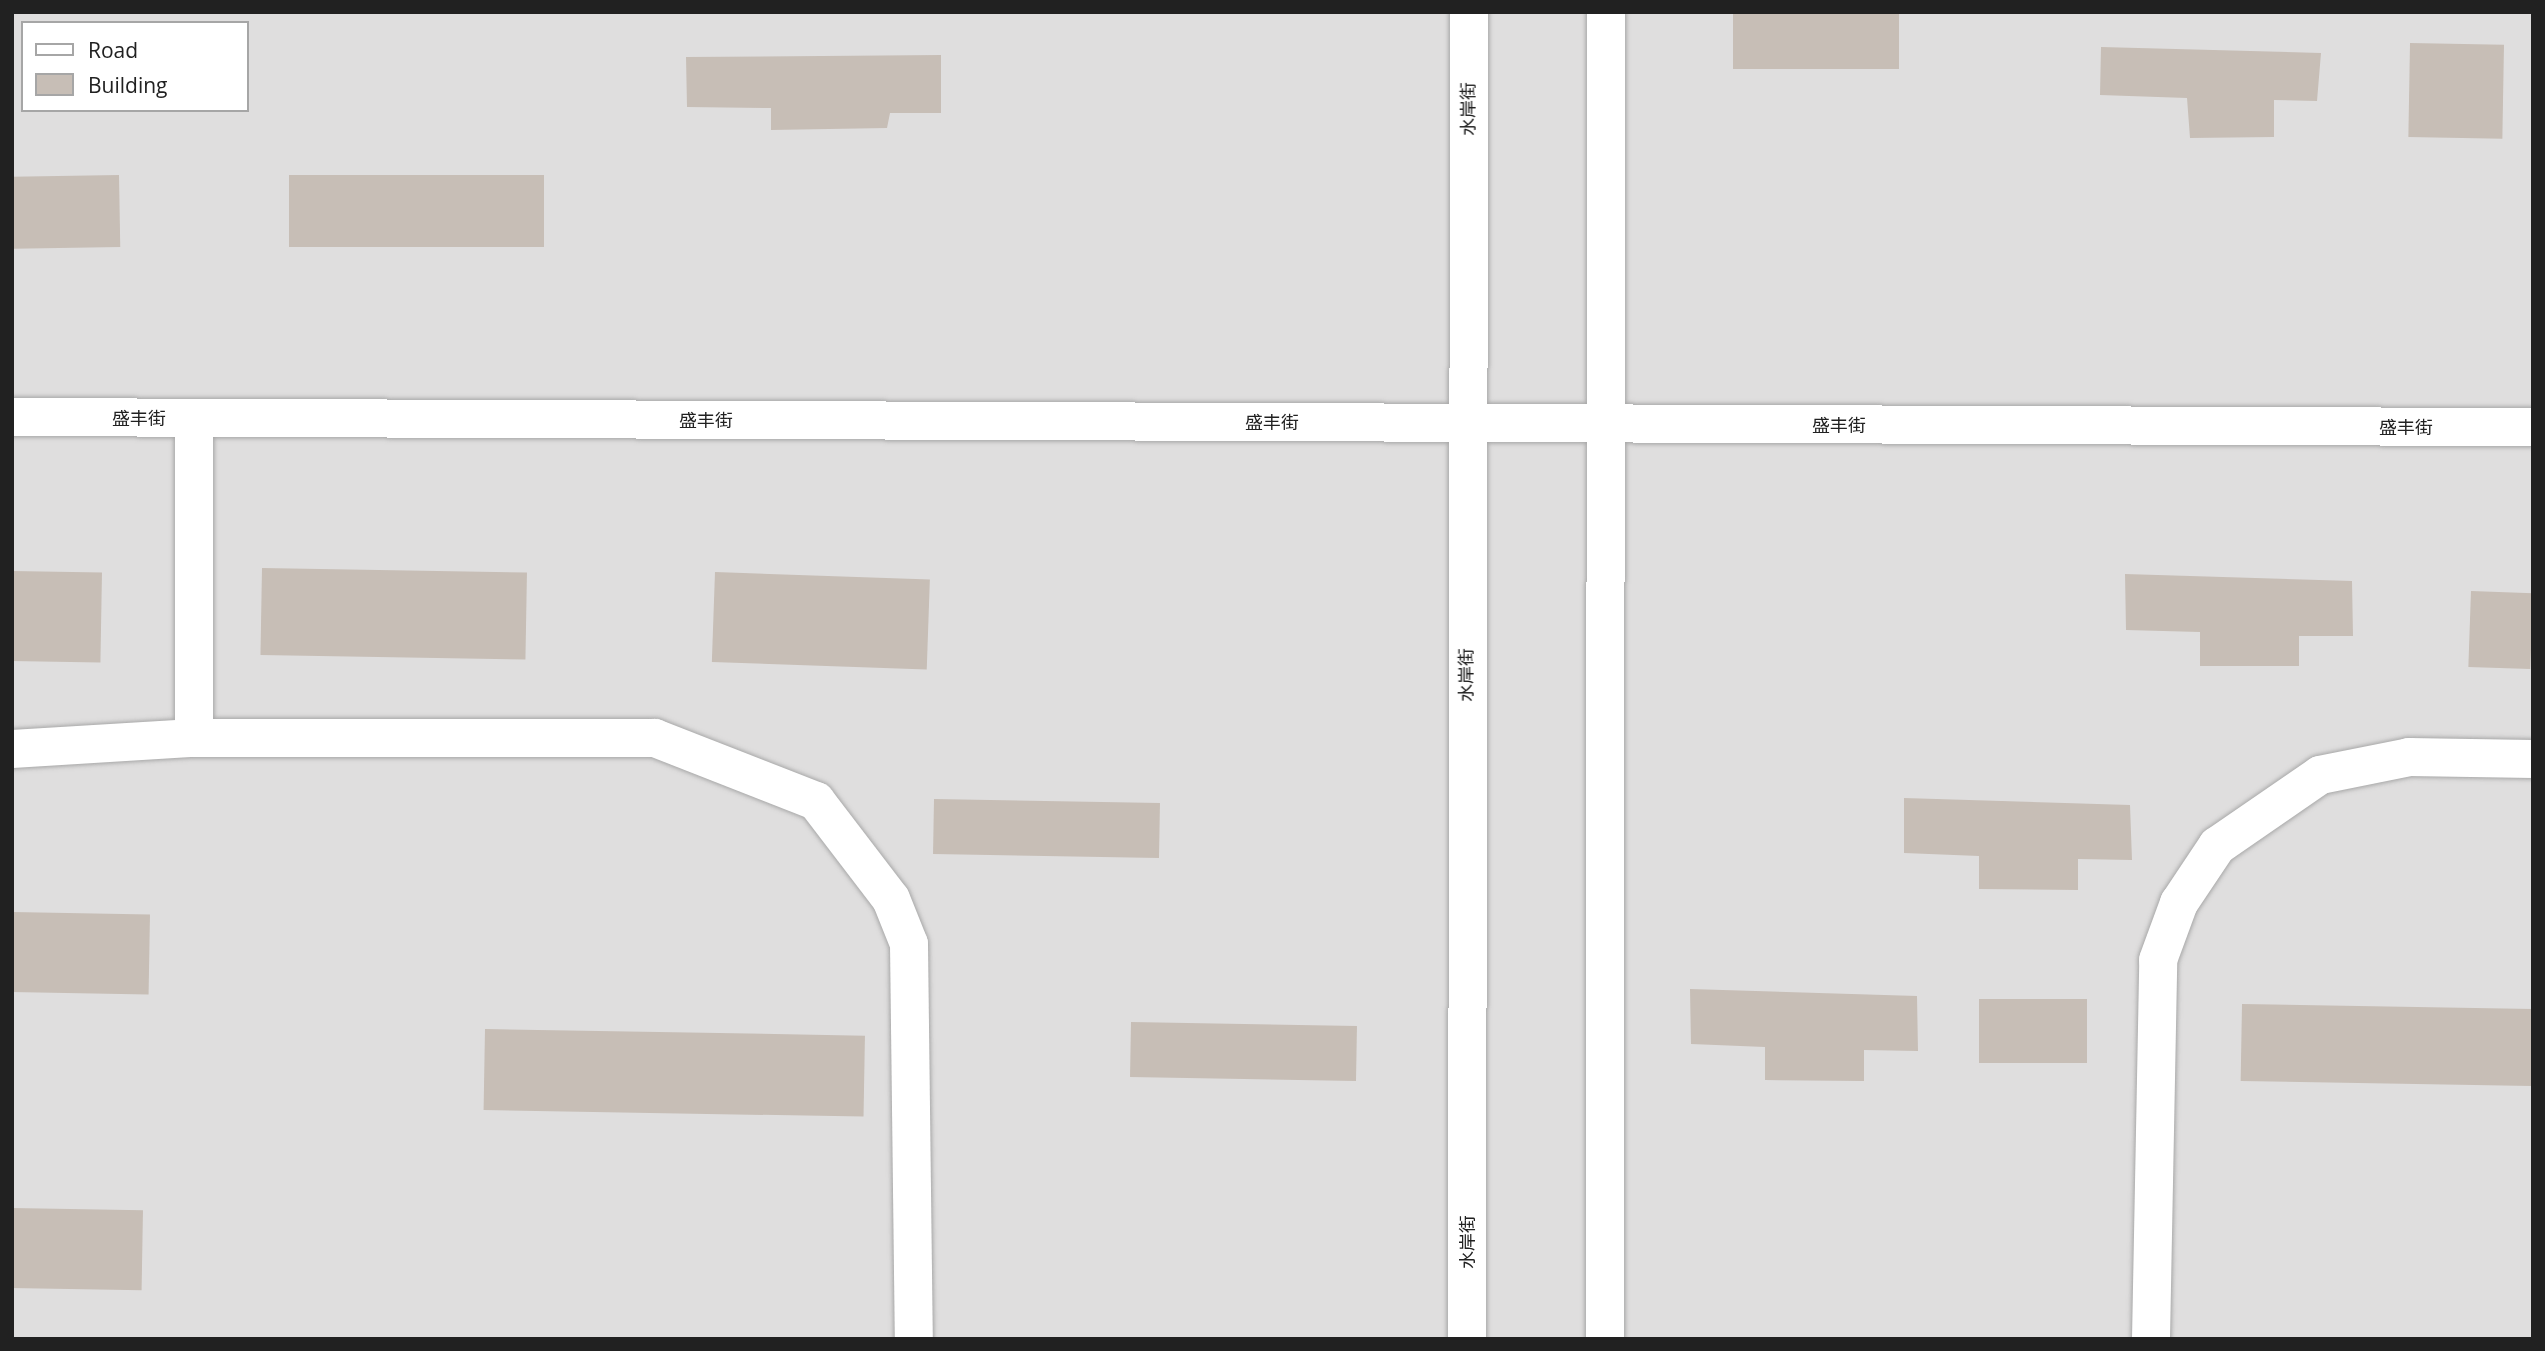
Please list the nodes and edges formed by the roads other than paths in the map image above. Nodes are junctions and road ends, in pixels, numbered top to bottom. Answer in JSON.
{"nodes":[{"id":1,"x":1469,"y":12,"type":"edge"},
{"id":2,"x":1606,"y":12,"type":"edge"},
{"id":3,"x":12,"y":417,"type":"edge"},
{"id":4,"x":194,"y":418,"type":"junction"},
{"id":5,"x":1466,"y":423,"type":"junction"},
{"id":6,"x":1606,"y":424,"type":"junction"},
{"id":7,"x":2533,"y":427,"type":"edge"},
{"id":8,"x":194,"y":738,"type":"junction"},
{"id":9,"x":12,"y":749,"type":"edge"},
{"id":10,"x":2533,"y":759,"type":"edge"},
{"id":11,"x":914,"y":1339,"type":"edge"},
{"id":12,"x":1468,"y":1339,"type":"edge"},
{"id":13,"x":1605,"y":1339,"type":"edge"},
{"id":14,"x":2151,"y":1339,"type":"edge"}],
"edges":[{"from":1,"to":5,"type":"street","name":"水岸街"},
{"from":2,"to":6,"type":"street"},
{"from":3,"to":4,"type":"street","name":"盛丰街"},
{"from":4,"to":5,"type":"street","name":"盛丰街"},
{"from":4,"to":8,"type":"street"},
{"from":5,"to":6,"type":"street","name":"盛丰街"},
{"from":5,"to":12,"type":"street","name":"水岸街"},
{"from":6,"to":7,"type":"street","name":"盛丰街"},
{"from":6,"to":13,"type":"street"},
{"from":8,"to":9,"type":"street"},
{"from":8,"to":11,"type":"street"},
{"from":10,"to":14,"type":"street"}]}
